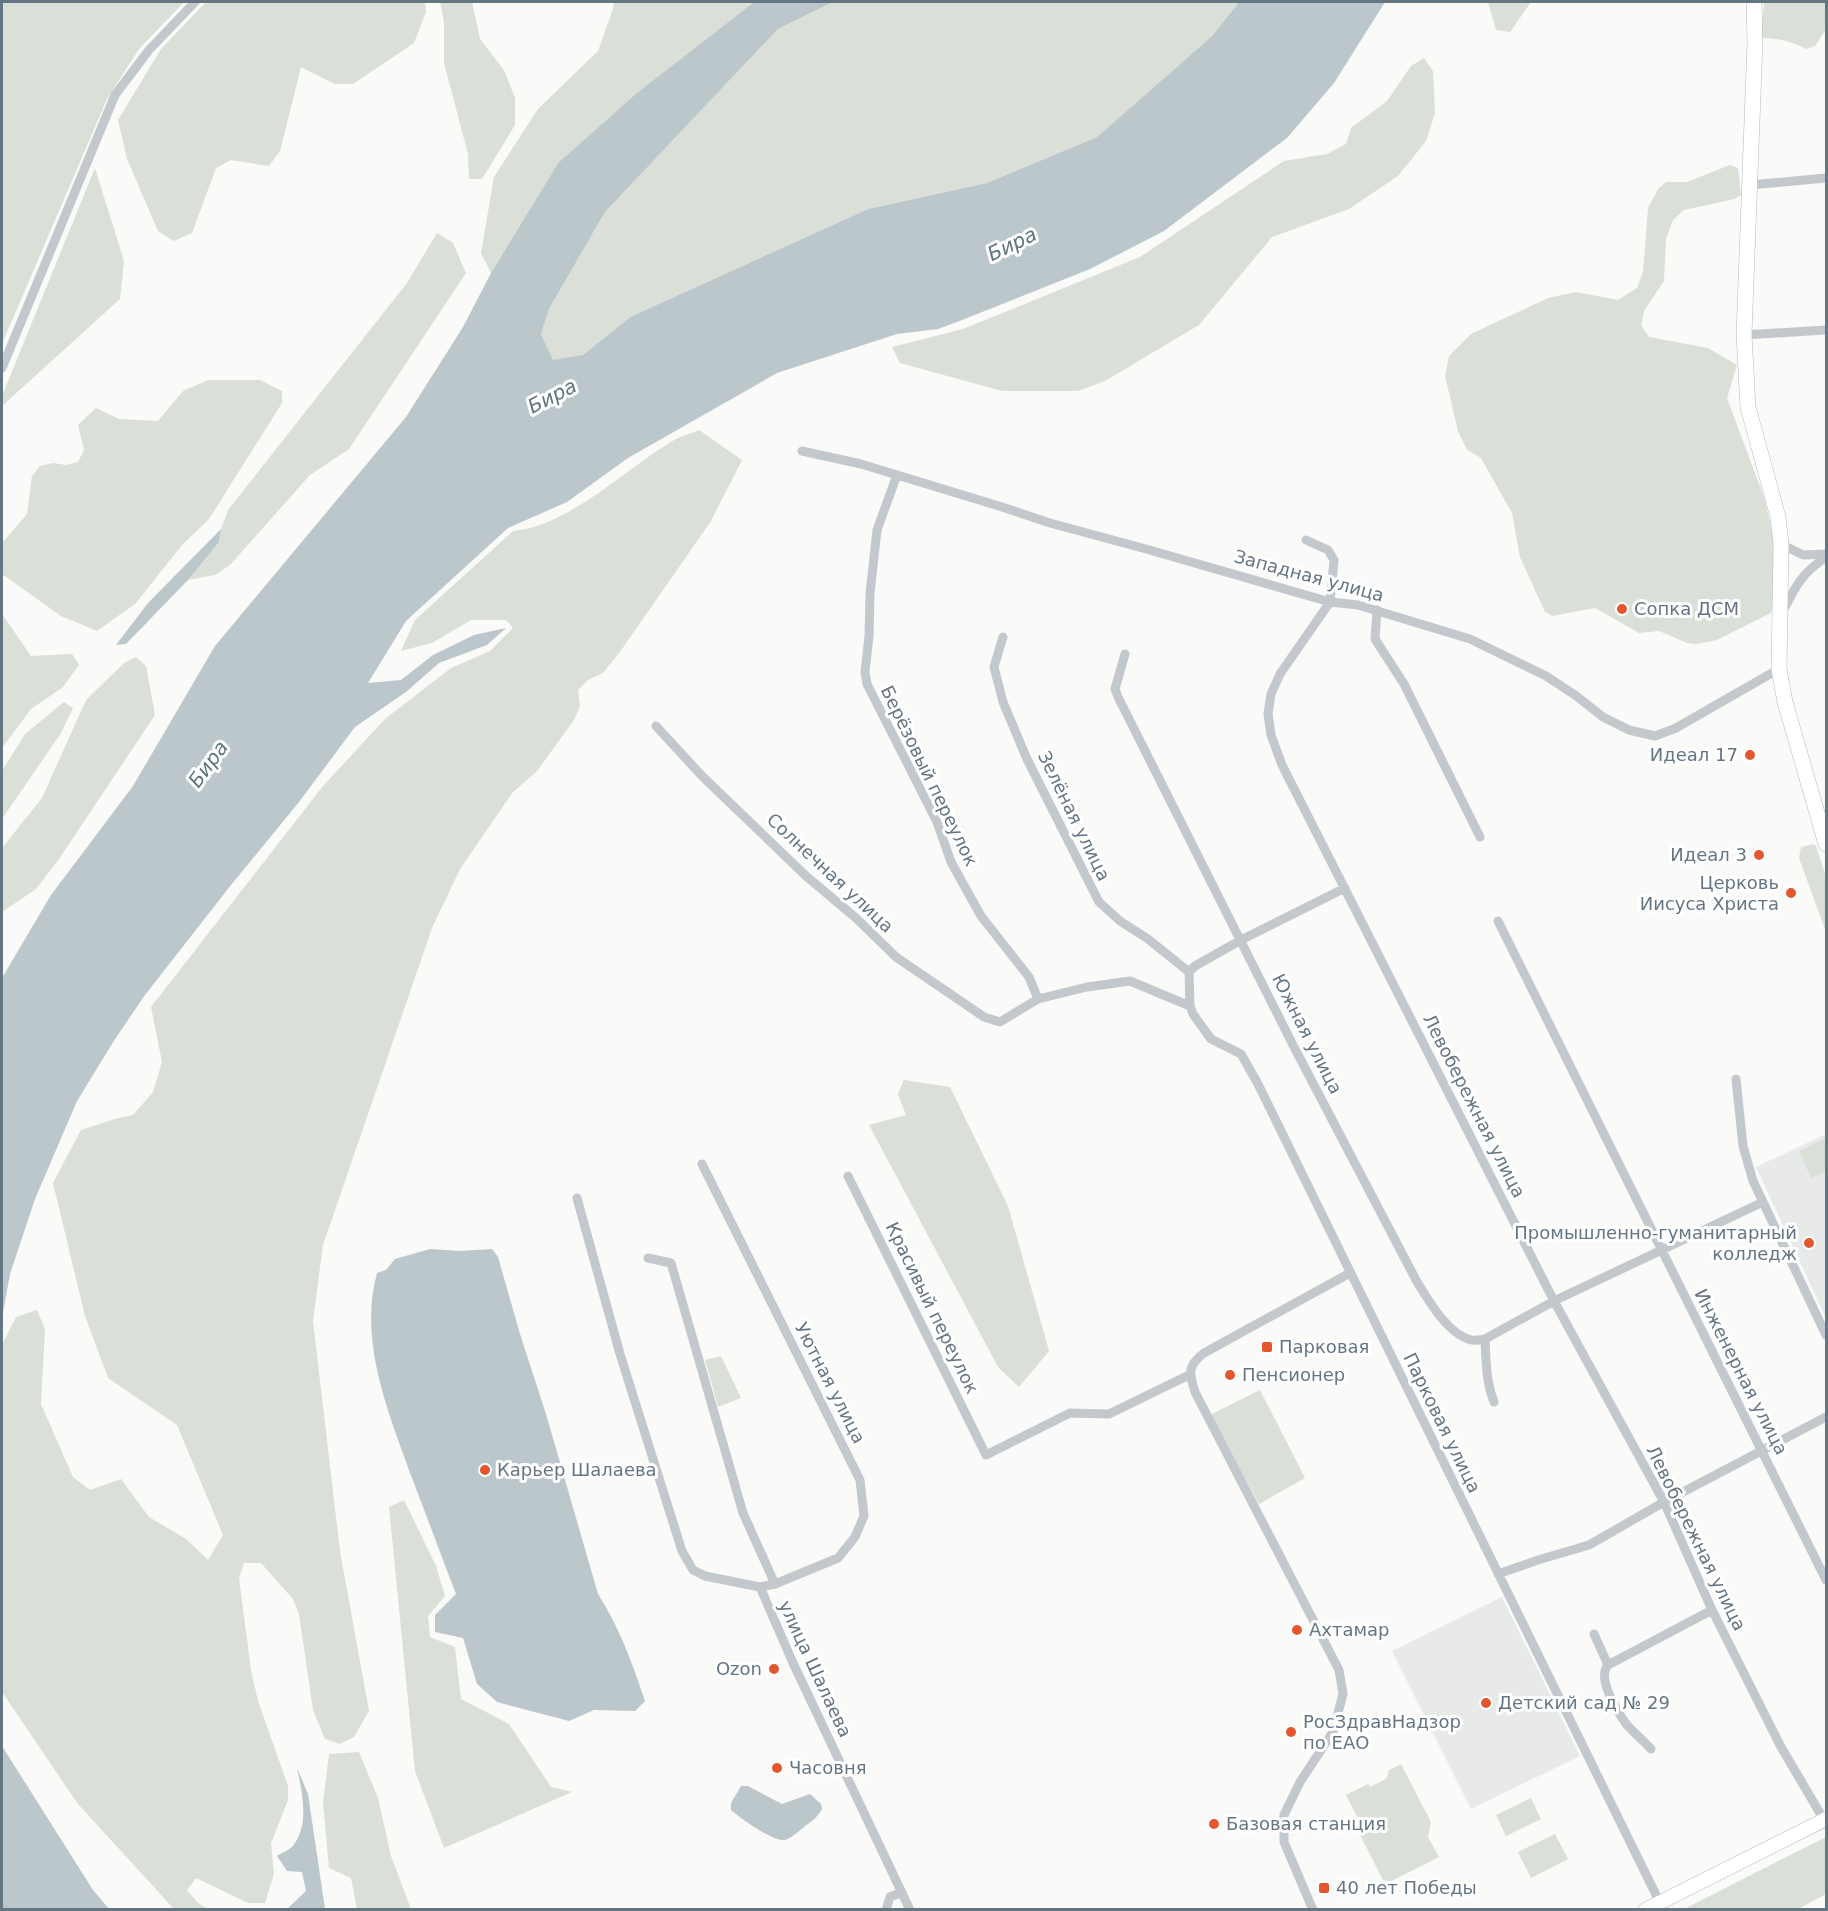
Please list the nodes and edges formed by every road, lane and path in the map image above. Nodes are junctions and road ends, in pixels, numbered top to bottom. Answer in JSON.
{"nodes":[{"id":1,"x":195,"y":2,"type":"edge"},
{"id":2,"x":1754,"y":2,"type":"edge"},
{"id":3,"x":1827,"y":178,"type":"edge"},
{"id":4,"x":1750,"y":185,"type":"junction"},
{"id":5,"x":1827,"y":330,"type":"edge"},
{"id":6,"x":1744,"y":335,"type":"junction"},
{"id":7,"x":2,"y":368,"type":"edge"},
{"id":8,"x":802,"y":451,"type":"dead end"},
{"id":9,"x":897,"y":475,"type":"junction"},
{"id":10,"x":1306,"y":540,"type":"dead end"},
{"id":11,"x":1781,"y":544,"type":"junction"},
{"id":12,"x":1827,"y":555,"type":"edge"},
{"id":13,"x":1330,"y":602,"type":"junction"},
{"id":14,"x":1377,"y":610,"type":"junction"},
{"id":15,"x":1780,"y":618,"type":"junction"},
{"id":16,"x":1003,"y":637,"type":"dead end"},
{"id":17,"x":1125,"y":654,"type":"dead end"},
{"id":18,"x":1779,"y":669,"type":"junction"},
{"id":19,"x":656,"y":726,"type":"dead end"},
{"id":20,"x":1480,"y":837,"type":"dead end"},
{"id":21,"x":1827,"y":844,"type":"edge"},
{"id":22,"x":1345,"y":888,"type":"junction"},
{"id":23,"x":1498,"y":921,"type":"dead end"},
{"id":24,"x":1241,"y":940,"type":"junction"},
{"id":25,"x":1189,"y":972,"type":"junction"},
{"id":26,"x":1038,"y":999,"type":"junction"},
{"id":27,"x":1190,"y":1006,"type":"junction"},
{"id":28,"x":1736,"y":1079,"type":"dead end"},
{"id":29,"x":702,"y":1164,"type":"dead end"},
{"id":30,"x":848,"y":1176,"type":"dead end"},
{"id":31,"x":577,"y":1198,"type":"dead end"},
{"id":32,"x":1763,"y":1203,"type":"junction"},
{"id":33,"x":1661,"y":1250,"type":"junction"},
{"id":34,"x":648,"y":1258,"type":"dead end"},
{"id":35,"x":1350,"y":1273,"type":"junction"},
{"id":36,"x":1554,"y":1301,"type":"junction"},
{"id":37,"x":1827,"y":1335,"type":"edge"},
{"id":38,"x":1485,"y":1339,"type":"junction"},
{"id":39,"x":1189,"y":1375,"type":"junction"},
{"id":40,"x":1494,"y":1402,"type":"dead end"},
{"id":41,"x":1827,"y":1417,"type":"edge"},
{"id":42,"x":1761,"y":1451,"type":"junction"},
{"id":43,"x":1664,"y":1502,"type":"junction"},
{"id":44,"x":1498,"y":1574,"type":"junction"},
{"id":45,"x":1827,"y":1580,"type":"edge"},
{"id":46,"x":775,"y":1584,"type":"junction"},
{"id":47,"x":760,"y":1587,"type":"junction"},
{"id":48,"x":1712,"y":1610,"type":"junction"},
{"id":49,"x":1594,"y":1634,"type":"dead end"},
{"id":50,"x":1608,"y":1665,"type":"junction"},
{"id":51,"x":1652,"y":1749,"type":"dead end"},
{"id":52,"x":1825,"y":1820,"type":"edge"},
{"id":53,"x":902,"y":1892,"type":"junction"},
{"id":54,"x":1660,"y":1903,"type":"junction"},
{"id":55,"x":886,"y":1910,"type":"edge"},
{"id":56,"x":910,"y":1910,"type":"edge"},
{"id":57,"x":1313,"y":1910,"type":"edge"},
{"id":58,"x":1645,"y":1910,"type":"edge"}],
"edges":[{"from":1,"to":7,"type":"street"},
{"from":2,"to":4,"type":"main road"},
{"from":3,"to":4,"type":"street"},
{"from":4,"to":6,"type":"main road"},
{"from":5,"to":6,"type":"street"},
{"from":6,"to":11,"type":"main road"},
{"from":8,"to":9,"type":"street","name":"Западная улица"},
{"from":9,"to":13,"type":"street","name":"Западная улица"},
{"from":9,"to":26,"type":"street","name":"Берёзовый переулок"},
{"from":10,"to":13,"type":"street","name":"Левобережная улица"},
{"from":11,"to":12,"type":"street"},
{"from":11,"to":15,"type":"main road"},
{"from":12,"to":15,"type":"street"},
{"from":13,"to":14,"type":"street","name":"Западная улица"},
{"from":13,"to":22,"type":"street","name":"Левобережная улица"},
{"from":14,"to":18,"type":"street","name":"Западная улица"},
{"from":14,"to":20,"type":"street"},
{"from":15,"to":18,"type":"main road"},
{"from":16,"to":25,"type":"street","name":"Зелёная улица"},
{"from":17,"to":24,"type":"street","name":"Южная улица"},
{"from":18,"to":21,"type":"main road"},
{"from":19,"to":26,"type":"street","name":"Солнечная улица"},
{"from":22,"to":24,"type":"street"},
{"from":22,"to":36,"type":"street","name":"Левобережная улица"},
{"from":23,"to":33,"type":"street","name":"Инженерная улица"},
{"from":24,"to":25,"type":"street"},
{"from":24,"to":38,"type":"street","name":"Южная улица"},
{"from":25,"to":27,"type":"street"},
{"from":26,"to":27,"type":"street"},
{"from":27,"to":35,"type":"street","name":"Парковая улица"},
{"from":28,"to":32,"type":"street"},
{"from":29,"to":46,"type":"street","name":"Уютная улица"},
{"from":30,"to":39,"type":"street","name":"Красивый переулок"},
{"from":31,"to":47,"type":"street"},
{"from":32,"to":33,"type":"street"},
{"from":32,"to":37,"type":"street"},
{"from":33,"to":36,"type":"street"},
{"from":33,"to":42,"type":"street","name":"Инженерная улица"},
{"from":34,"to":46,"type":"street","name":"улица Шалаева"},
{"from":35,"to":39,"type":"street"},
{"from":35,"to":44,"type":"street","name":"Парковая улица"},
{"from":36,"to":38,"type":"street"},
{"from":36,"to":43,"type":"street","name":"Левобережная улица"},
{"from":38,"to":40,"type":"street"},
{"from":39,"to":57,"type":"street"},
{"from":41,"to":42,"type":"street"},
{"from":42,"to":43,"type":"street"},
{"from":42,"to":45,"type":"street","name":"Инженерная улица"},
{"from":43,"to":44,"type":"street"},
{"from":43,"to":48,"type":"street","name":"Левобережная улица"},
{"from":44,"to":54,"type":"street","name":"Парковая улица"},
{"from":46,"to":47,"type":"street","name":"улица Шалаева"},
{"from":47,"to":53,"type":"street","name":"улица Шалаева"},
{"from":48,"to":50,"type":"street"},
{"from":48,"to":52,"type":"street","name":"Левобережная улица"},
{"from":49,"to":50,"type":"street"},
{"from":50,"to":51,"type":"street"},
{"from":52,"to":54,"type":"main road"},
{"from":53,"to":55,"type":"street"},
{"from":53,"to":56,"type":"street","name":"улица Шалаева"},
{"from":54,"to":58,"type":"main road"}]}
